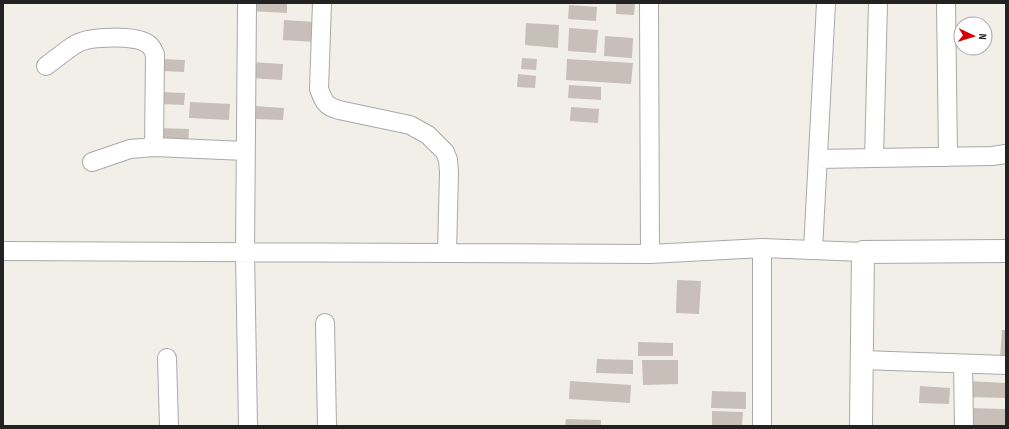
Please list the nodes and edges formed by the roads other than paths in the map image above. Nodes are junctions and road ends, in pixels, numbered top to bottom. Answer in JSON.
{"nodes":[{"id":1,"x":247,"y":3,"type":"edge"},
{"id":2,"x":322,"y":3,"type":"edge"},
{"id":3,"x":649,"y":3,"type":"edge"},
{"id":4,"x":826,"y":3,"type":"edge"},
{"id":5,"x":878,"y":3,"type":"edge"},
{"id":6,"x":946,"y":3,"type":"edge"},
{"id":7,"x":46,"y":66,"type":"dead end"},
{"id":8,"x":154,"y":147,"type":"junction"},
{"id":9,"x":245,"y":151,"type":"junction"},
{"id":10,"x":1006,"y":154,"type":"edge"},
{"id":11,"x":948,"y":157,"type":"junction"},
{"id":12,"x":874,"y":158,"type":"junction"},
{"id":13,"x":818,"y":159,"type":"junction"},
{"id":14,"x":92,"y":162,"type":"dead end"},
{"id":15,"x":762,"y":248,"type":"junction"},
{"id":16,"x":813,"y":250,"type":"junction"},
{"id":17,"x":3,"y":251,"type":"edge"},
{"id":18,"x":1006,"y":251,"type":"edge"},
{"id":19,"x":245,"y":252,"type":"junction"},
{"id":20,"x":863,"y":252,"type":"junction"},
{"id":21,"x":447,"y":253,"type":"junction"},
{"id":22,"x":650,"y":254,"type":"junction"},
{"id":23,"x":325,"y":323,"type":"dead end"},
{"id":24,"x":168,"y":358,"type":"dead end"},
{"id":25,"x":862,"y":360,"type":"junction"},
{"id":26,"x":964,"y":364,"type":"junction"},
{"id":27,"x":1006,"y":365,"type":"edge"},
{"id":28,"x":170,"y":426,"type":"edge"},
{"id":29,"x":248,"y":426,"type":"edge"},
{"id":30,"x":327,"y":426,"type":"edge"},
{"id":31,"x":762,"y":426,"type":"edge"},
{"id":32,"x":861,"y":426,"type":"edge"},
{"id":33,"x":964,"y":426,"type":"edge"}],
"edges":[{"from":1,"to":9,"type":"street"},
{"from":2,"to":21,"type":"street"},
{"from":3,"to":22,"type":"street"},
{"from":4,"to":13,"type":"street"},
{"from":5,"to":12,"type":"street"},
{"from":6,"to":11,"type":"street"},
{"from":7,"to":8,"type":"street"},
{"from":8,"to":9,"type":"street"},
{"from":8,"to":14,"type":"street"},
{"from":9,"to":19,"type":"street"},
{"from":10,"to":11,"type":"street"},
{"from":11,"to":12,"type":"street"},
{"from":12,"to":13,"type":"street"},
{"from":13,"to":16,"type":"street"},
{"from":15,"to":16,"type":"street"},
{"from":15,"to":22,"type":"street"},
{"from":15,"to":31,"type":"street"},
{"from":16,"to":20,"type":"street"},
{"from":17,"to":19,"type":"street"},
{"from":18,"to":20,"type":"street"},
{"from":19,"to":21,"type":"street"},
{"from":19,"to":29,"type":"street"},
{"from":20,"to":25,"type":"street"},
{"from":21,"to":22,"type":"street"},
{"from":23,"to":30,"type":"street"},
{"from":24,"to":28,"type":"street"},
{"from":25,"to":26,"type":"street"},
{"from":25,"to":32,"type":"street"},
{"from":26,"to":27,"type":"street"},
{"from":26,"to":33,"type":"street"}]}
